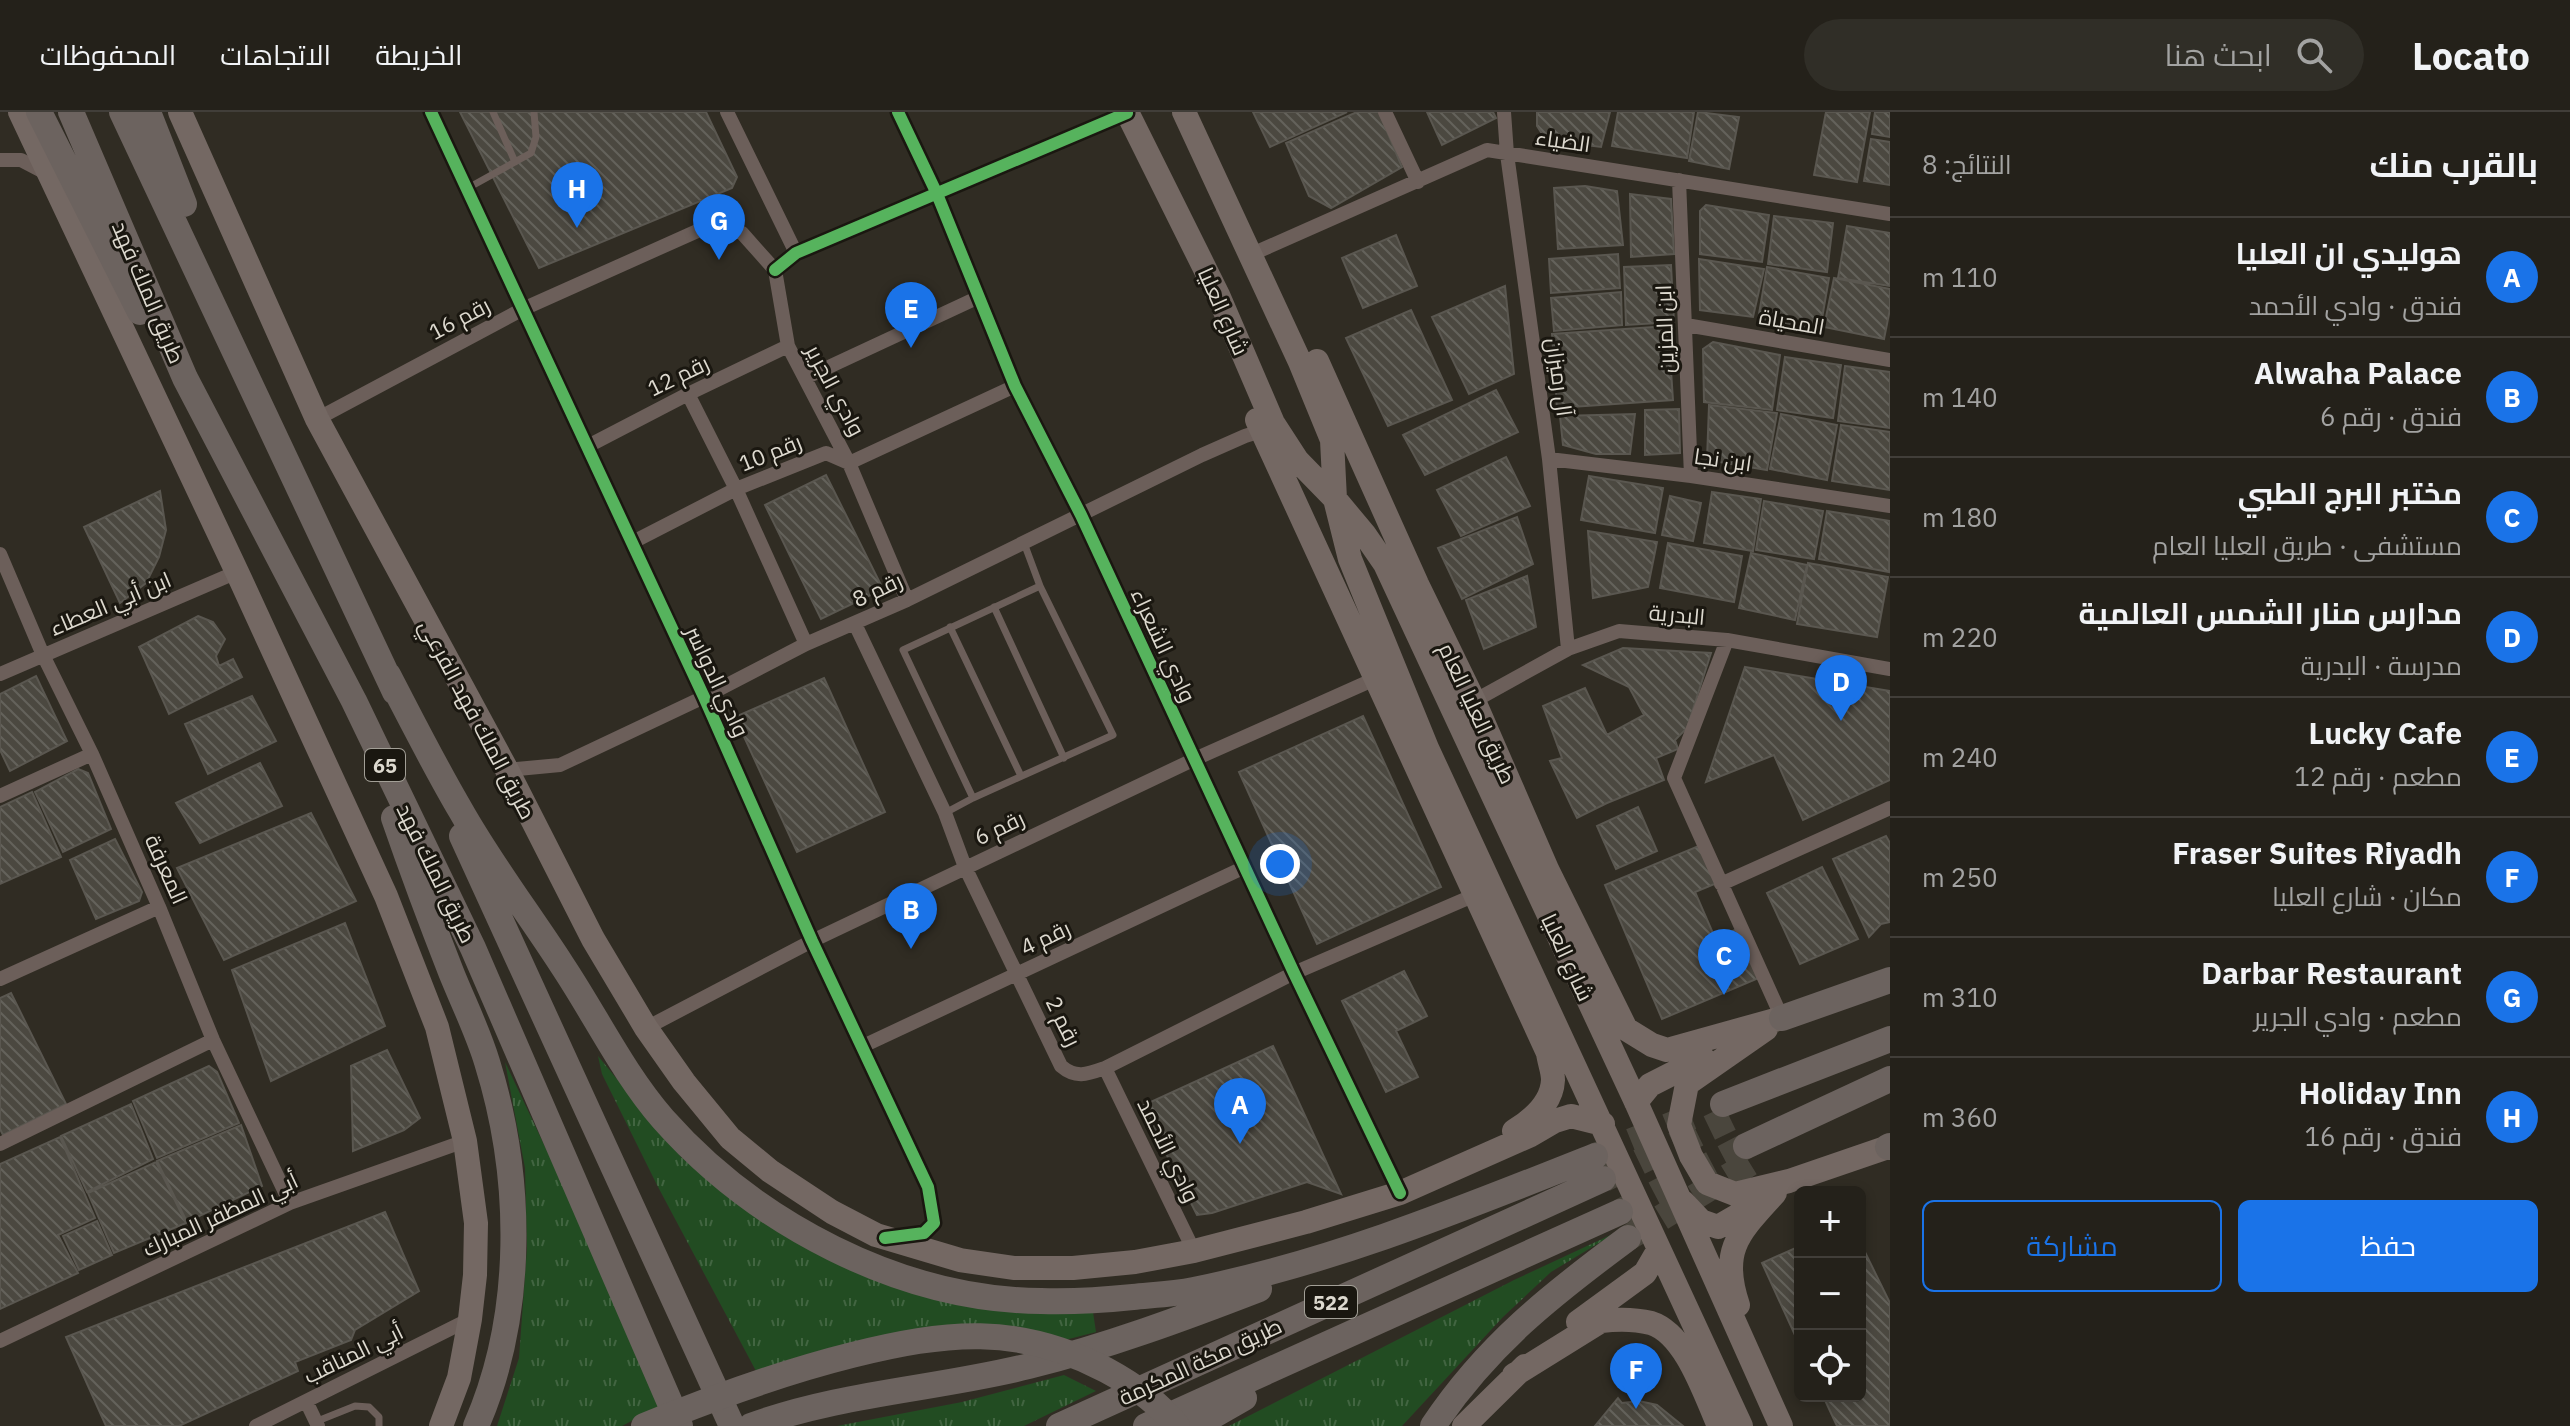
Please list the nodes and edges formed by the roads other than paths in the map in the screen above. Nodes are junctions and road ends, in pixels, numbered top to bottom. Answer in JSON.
{"nodes":[{"id":1,"x":20,"y":112,"type":"edge"},
{"id":2,"x":39,"y":112,"type":"edge"},
{"id":3,"x":71,"y":112,"type":"edge"},
{"id":4,"x":122,"y":112,"type":"edge"},
{"id":5,"x":148,"y":112,"type":"edge"},
{"id":6,"x":431,"y":112,"type":"edge"},
{"id":7,"x":493,"y":112,"type":"edge"},
{"id":8,"x":534,"y":112,"type":"edge"},
{"id":9,"x":727,"y":112,"type":"edge"},
{"id":10,"x":898,"y":112,"type":"edge"},
{"id":11,"x":1127,"y":112,"type":"edge"},
{"id":12,"x":1184,"y":112,"type":"edge"},
{"id":13,"x":1385,"y":112,"type":"edge"},
{"id":14,"x":1504,"y":112,"type":"edge"},
{"id":15,"x":184,"y":115,"type":"edge"},
{"id":16,"x":1507,"y":154,"type":"junction"},
{"id":17,"x":0,"y":160,"type":"edge"},
{"id":18,"x":515,"y":162,"type":"junction"},
{"id":19,"x":48,"y":175,"type":"junction"},
{"id":20,"x":1679,"y":180,"type":"junction"},
{"id":21,"x":1418,"y":182,"type":"junction"},
{"id":22,"x":468,"y":188,"type":"junction"},
{"id":23,"x":937,"y":194,"type":"junction"},
{"id":24,"x":1890,"y":214,"type":"edge"},
{"id":25,"x":796,"y":253,"type":"junction"},
{"id":26,"x":1250,"y":255,"type":"junction"},
{"id":27,"x":775,"y":270,"type":"junction"},
{"id":28,"x":205,"y":285,"type":"junction"},
{"id":29,"x":1218,"y":295,"type":"junction"},
{"id":30,"x":979,"y":297,"type":"junction"},
{"id":31,"x":523,"y":309,"type":"junction"},
{"id":32,"x":1686,"y":325,"type":"junction"},
{"id":33,"x":788,"y":346,"type":"junction"},
{"id":34,"x":1890,"y":360,"type":"edge"},
{"id":35,"x":185,"y":378,"type":"junction"},
{"id":36,"x":805,"y":378,"type":"junction"},
{"id":37,"x":1015,"y":386,"type":"junction"},
{"id":38,"x":688,"y":394,"type":"junction"},
{"id":39,"x":317,"y":419,"type":"junction"},
{"id":40,"x":1261,"y":431,"type":"junction"},
{"id":41,"x":588,"y":446,"type":"junction"},
{"id":42,"x":1549,"y":459,"type":"junction"},
{"id":43,"x":849,"y":463,"type":"junction"},
{"id":44,"x":1691,"y":476,"type":"junction"},
{"id":45,"x":736,"y":489,"type":"junction"},
{"id":46,"x":1335,"y":499,"type":"junction"},
{"id":47,"x":1890,"y":506,"type":"edge"},
{"id":48,"x":1081,"y":515,"type":"junction"},
{"id":49,"x":631,"y":543,"type":"junction"},
{"id":50,"x":1024,"y":543,"type":"junction"},
{"id":51,"x":1,"y":561,"type":"edge"},
{"id":52,"x":237,"y":572,"type":"junction"},
{"id":53,"x":1040,"y":586,"type":"junction"},
{"id":54,"x":907,"y":600,"type":"junction"},
{"id":55,"x":994,"y":607,"type":"junction"},
{"id":56,"x":855,"y":624,"type":"junction"},
{"id":57,"x":950,"y":627,"type":"junction"},
{"id":58,"x":1727,"y":640,"type":"junction"},
{"id":59,"x":806,"y":644,"type":"junction"},
{"id":60,"x":1568,"y":649,"type":"junction"},
{"id":61,"x":43,"y":655,"type":"junction"},
{"id":62,"x":1890,"y":669,"type":"edge"},
{"id":63,"x":0,"y":674,"type":"edge"},
{"id":64,"x":388,"y":675,"type":"junction"},
{"id":65,"x":1377,"y":678,"type":"junction"},
{"id":66,"x":704,"y":697,"type":"junction"},
{"id":67,"x":354,"y":701,"type":"junction"},
{"id":68,"x":1474,"y":701,"type":"junction"},
{"id":69,"x":92,"y":754,"type":"junction"},
{"id":70,"x":1064,"y":758,"type":"junction"},
{"id":71,"x":1195,"y":759,"type":"junction"},
{"id":72,"x":507,"y":770,"type":"junction"},
{"id":73,"x":1021,"y":776,"type":"junction"},
{"id":74,"x":0,"y":796,"type":"edge"},
{"id":75,"x":973,"y":798,"type":"junction"},
{"id":76,"x":1890,"y":808,"type":"edge"},
{"id":77,"x":945,"y":813,"type":"junction"},
{"id":78,"x":965,"y":867,"type":"junction"},
{"id":79,"x":1245,"y":867,"type":"junction"},
{"id":80,"x":1721,"y":884,"type":"junction"},
{"id":81,"x":1475,"y":895,"type":"junction"},
{"id":82,"x":159,"y":907,"type":"junction"},
{"id":83,"x":812,"y":941,"type":"junction"},
{"id":84,"x":1890,"y":969,"type":"edge"},
{"id":85,"x":1294,"y":973,"type":"junction"},
{"id":86,"x":1017,"y":974,"type":"junction"},
{"id":87,"x":0,"y":979,"type":"edge"},
{"id":88,"x":1890,"y":980,"type":"edge"},
{"id":89,"x":1782,"y":1018,"type":"junction"},
{"id":90,"x":646,"y":1028,"type":"junction"},
{"id":91,"x":213,"y":1040,"type":"junction"},
{"id":92,"x":1890,"y":1040,"type":"edge"},
{"id":93,"x":863,"y":1046,"type":"junction"},
{"id":94,"x":1105,"y":1068,"type":"junction"},
{"id":95,"x":1890,"y":1082,"type":"edge"},
{"id":96,"x":1636,"y":1102,"type":"junction"},
{"id":97,"x":1727,"y":1111,"type":"tunnel mouth"},
{"id":98,"x":1603,"y":1124,"type":"junction"},
{"id":99,"x":465,"y":1141,"type":"junction"},
{"id":100,"x":0,"y":1144,"type":"edge"},
{"id":101,"x":1890,"y":1147,"type":"edge"},
{"id":102,"x":1749,"y":1154,"type":"tunnel mouth"},
{"id":103,"x":1456,"y":1168,"type":"junction"},
{"id":104,"x":1400,"y":1193,"type":"junction"},
{"id":105,"x":1775,"y":1193,"type":"junction"},
{"id":106,"x":1679,"y":1198,"type":"junction"},
{"id":107,"x":290,"y":1203,"type":"junction"},
{"id":108,"x":1620,"y":1212,"type":"tunnel mouth"},
{"id":109,"x":1422,"y":1224,"type":"junction"},
{"id":110,"x":885,"y":1238,"type":"junction"},
{"id":111,"x":1628,"y":1238,"type":"tunnel mouth"},
{"id":112,"x":1659,"y":1249,"type":"junction"},
{"id":113,"x":1194,"y":1251,"type":"junction"},
{"id":114,"x":1392,"y":1313,"type":"junction"},
{"id":115,"x":470,"y":1319,"type":"junction"},
{"id":116,"x":0,"y":1341,"type":"edge"},
{"id":117,"x":1514,"y":1375,"type":"junction"},
{"id":118,"x":306,"y":1401,"type":"junction"},
{"id":119,"x":316,"y":1424,"type":"edge"},
{"id":120,"x":256,"y":1426,"type":"edge"},
{"id":121,"x":379,"y":1426,"type":"edge"},
{"id":122,"x":441,"y":1426,"type":"edge"},
{"id":123,"x":476,"y":1426,"type":"edge"},
{"id":124,"x":644,"y":1426,"type":"edge"},
{"id":125,"x":680,"y":1426,"type":"edge"},
{"id":126,"x":732,"y":1426,"type":"edge"},
{"id":127,"x":751,"y":1426,"type":"edge"},
{"id":128,"x":1059,"y":1426,"type":"edge"},
{"id":129,"x":1146,"y":1426,"type":"edge"},
{"id":130,"x":1177,"y":1426,"type":"edge"},
{"id":131,"x":1195,"y":1426,"type":"edge"},
{"id":132,"x":1433,"y":1426,"type":"edge"},
{"id":133,"x":1464,"y":1426,"type":"edge"},
{"id":134,"x":1719,"y":1426,"type":"edge"},
{"id":135,"x":1741,"y":1426,"type":"edge"},
{"id":136,"x":1781,"y":1426,"type":"edge"},
{"id":137,"x":1796,"y":1426,"type":"edge"}],
"edges":[{"from":1,"to":19,"type":"main road"},
{"from":2,"to":35,"type":"highway"},
{"from":3,"to":35,"type":"highway","name":"طريق الملك فهد","number":"65"},
{"from":4,"to":28,"type":"highway","name":"طريق الملك فهد","number":"65"},
{"from":5,"to":28,"type":"highway"},
{"from":6,"to":22,"type":"street","name":"وادي الدواسر"},
{"from":7,"to":18,"type":"lane"},
{"from":8,"to":18,"type":"lane"},
{"from":9,"to":25,"type":"street"},
{"from":10,"to":23,"type":"street","name":"وادي الشعراء"},
{"from":11,"to":23,"type":"street"},
{"from":11,"to":29,"type":"main road","name":"شارع العليا"},
{"from":12,"to":26,"type":"main road","name":"شارع العليا"},
{"from":13,"to":21,"type":"street"},
{"from":14,"to":16,"type":"street","name":"آل رميزان"},
{"from":15,"to":39,"type":"main road","name":"طريق الملك فهد الفرعي"},
{"from":16,"to":20,"type":"street","name":"الضياء"},
{"from":16,"to":21,"type":"street","name":"الضياء"},
{"from":16,"to":42,"type":"street","name":"آل رميزان"},
{"from":17,"to":19,"type":"street"},
{"from":18,"to":22,"type":"lane"},
{"from":19,"to":52,"type":"main road"},
{"from":20,"to":24,"type":"street","name":"الضياء"},
{"from":20,"to":32,"type":"street","name":"ابن المزين"},
{"from":21,"to":26,"type":"street","name":"الضياء"},
{"from":22,"to":31,"type":"street","name":"وادي الدواسر"},
{"from":23,"to":25,"type":"street"},
{"from":23,"to":30,"type":"street","name":"وادي الشعراء"},
{"from":25,"to":27,"type":"street"},
{"from":26,"to":46,"type":"main road","name":"شارع العليا"},
{"from":26,"to":68,"type":"main road","name":"طريق العليا العام"},
{"from":27,"to":31,"type":"street","name":"رقم 16"},
{"from":27,"to":33,"type":"street","name":"وادي الجرير"},
{"from":28,"to":64,"type":"highway","name":"طريق الملك فهد","number":"65"},
{"from":29,"to":40,"type":"main road"},
{"from":29,"to":46,"type":"main road","name":"شارع العليا"},
{"from":30,"to":36,"type":"street"},
{"from":30,"to":37,"type":"street","name":"وادي الشعراء"},
{"from":31,"to":39,"type":"street","name":"رقم 16"},
{"from":31,"to":41,"type":"street","name":"وادي الدواسر"},
{"from":32,"to":34,"type":"street","name":"المحياة"},
{"from":32,"to":44,"type":"street","name":"ابن المزين"},
{"from":33,"to":36,"type":"street","name":"وادي الجرير"},
{"from":33,"to":38,"type":"street","name":"رقم 12"},
{"from":35,"to":67,"type":"highway","name":"طريق الملك فهد","number":"65"},
{"from":36,"to":43,"type":"street","name":"وادي الجرير"},
{"from":37,"to":43,"type":"street"},
{"from":37,"to":48,"type":"street","name":"وادي الشعراء"},
{"from":38,"to":41,"type":"street","name":"رقم 12"},
{"from":38,"to":45,"type":"street"},
{"from":39,"to":72,"type":"main road","name":"طريق الملك فهد الفرعي"},
{"from":40,"to":48,"type":"street","name":"رقم 8"},
{"from":40,"to":65,"type":"main road"},
{"from":41,"to":49,"type":"street","name":"وادي الدواسر"},
{"from":42,"to":44,"type":"street","name":"ابن نجا"},
{"from":42,"to":60,"type":"street","name":"آل رميزان"},
{"from":43,"to":45,"type":"street","name":"رقم 10"},
{"from":43,"to":54,"type":"street","name":"وادي الجرير"},
{"from":44,"to":47,"type":"street","name":"ابن نجا"},
{"from":45,"to":49,"type":"street","name":"رقم 10"},
{"from":45,"to":59,"type":"street"},
{"from":46,"to":96,"type":"main road","name":"شارع العليا"},
{"from":46,"to":98,"type":"main road","name":"شارع العليا"},
{"from":48,"to":50,"type":"street","name":"رقم 8"},
{"from":48,"to":71,"type":"street","name":"وادي الشعراء"},
{"from":49,"to":66,"type":"street","name":"وادي الدواسر"},
{"from":50,"to":53,"type":"lane"},
{"from":50,"to":54,"type":"street","name":"رقم 8"},
{"from":51,"to":61,"type":"street","name":"المعرفة"},
{"from":52,"to":61,"type":"street","name":"ابن أبي العطاء"},
{"from":52,"to":99,"type":"main road"},
{"from":53,"to":55,"type":"lane"},
{"from":53,"to":70,"type":"lane"},
{"from":54,"to":56,"type":"street","name":"رقم 8"},
{"from":55,"to":57,"type":"lane"},
{"from":55,"to":70,"type":"lane"},
{"from":56,"to":59,"type":"street","name":"رقم 8"},
{"from":56,"to":77,"type":"street","name":"رقم 2"},
{"from":57,"to":73,"type":"lane"},
{"from":57,"to":75,"type":"lane"},
{"from":58,"to":60,"type":"street","name":"البدرية"},
{"from":58,"to":62,"type":"street","name":"البدرية"},
{"from":58,"to":80,"type":"street"},
{"from":59,"to":66,"type":"street","name":"رقم 8"},
{"from":60,"to":68,"type":"street","name":"البدرية"},
{"from":61,"to":63,"type":"street","name":"ابن أبي العطاء"},
{"from":61,"to":69,"type":"street","name":"المعرفة"},
{"from":64,"to":109,"type":"highway"},
{"from":64,"to":126,"type":"highway","name":"طريق الملك فهد","number":"65"},
{"from":65,"to":71,"type":"street","name":"رقم 6"},
{"from":65,"to":81,"type":"main road"},
{"from":66,"to":72,"type":"street","name":"رقم 8"},
{"from":66,"to":83,"type":"street","name":"وادي الدواسر"},
{"from":67,"to":123,"type":"highway"},
{"from":67,"to":125,"type":"highway","name":"طريق الملك فهد","number":"65"},
{"from":68,"to":89,"type":"main road","name":"طريق العليا العام"},
{"from":69,"to":74,"type":"street"},
{"from":69,"to":82,"type":"street","name":"المعرفة"},
{"from":70,"to":73,"type":"lane"},
{"from":71,"to":78,"type":"street","name":"رقم 6"},
{"from":71,"to":79,"type":"street","name":"وادي الشعراء"},
{"from":72,"to":90,"type":"main road","name":"طريق الملك فهد الفرعي"},
{"from":73,"to":75,"type":"lane"},
{"from":75,"to":77,"type":"lane"},
{"from":76,"to":80,"type":"street"},
{"from":77,"to":78,"type":"street","name":"رقم 2"},
{"from":78,"to":83,"type":"street","name":"رقم 6"},
{"from":78,"to":86,"type":"street","name":"رقم 2"},
{"from":79,"to":85,"type":"street","name":"وادي الشعراء"},
{"from":79,"to":86,"type":"street","name":"رقم 4"},
{"from":80,"to":89,"type":"street"},
{"from":81,"to":85,"type":"street","name":"رقم 2"},
{"from":81,"to":103,"type":"main road"},
{"from":82,"to":87,"type":"street"},
{"from":82,"to":91,"type":"street","name":"المعرفة"},
{"from":83,"to":90,"type":"street","name":"رقم 6"},
{"from":83,"to":93,"type":"street","name":"وادي الدواسر"},
{"from":84,"to":89,"type":"main road"},
{"from":85,"to":94,"type":"street","name":"رقم 2"},
{"from":85,"to":104,"type":"street","name":"وادي الشعراء"},
{"from":86,"to":93,"type":"street","name":"رقم 4"},
{"from":86,"to":94,"type":"street","name":"رقم 2"},
{"from":88,"to":89,"type":"highway"},
{"from":89,"to":96,"type":"main road"},
{"from":89,"to":101,"type":"main road"},
{"from":90,"to":110,"type":"main road","name":"طريق الملك فهد الفرعي"},
{"from":91,"to":100,"type":"street"},
{"from":91,"to":107,"type":"street","name":"المعرفة"},
{"from":92,"to":97,"type":"highway"},
{"from":93,"to":110,"type":"street","name":"وادي الدواسر"},
{"from":94,"to":113,"type":"street","name":"وادي الأحمد"},
{"from":95,"to":102,"type":"highway"},
{"from":96,"to":106,"type":"main road","name":"شارع العليا"},
{"from":98,"to":103,"type":"main road"},
{"from":98,"to":112,"type":"main road","name":"شارع العليا"},
{"from":99,"to":107,"type":"street","name":"أبي المظفر المبارك"},
{"from":99,"to":115,"type":"main road"},
{"from":101,"to":105,"type":"main road"},
{"from":103,"to":104,"type":"main road","name":"طريق الملك فهد الفرعي"},
{"from":104,"to":113,"type":"main road","name":"طريق الملك فهد الفرعي"},
{"from":105,"to":106,"type":"main road"},
{"from":105,"to":137,"type":"main road"},
{"from":106,"to":136,"type":"main road","name":"شارع العليا"},
{"from":107,"to":116,"type":"street","name":"أبي المظفر المبارك"},
{"from":108,"to":114,"type":"highway","name":"طريق مكة المكرمة","number":"522"},
{"from":109,"to":127,"type":"highway"},
{"from":109,"to":128,"type":"highway","name":"طريق مكة المكرمة","number":"522"},
{"from":110,"to":113,"type":"main road","name":"طريق الملك فهد الفرعي"},
{"from":111,"to":132,"type":"highway"},
{"from":112,"to":117,"type":"main road"},
{"from":112,"to":135,"type":"main road","name":"شارع العليا"},
{"from":114,"to":129,"type":"highway","name":"طريق مكة المكرمة","number":"522"},
{"from":114,"to":131,"type":"highway"},
{"from":115,"to":118,"type":"street","name":"أبي المناقب"},
{"from":115,"to":122,"type":"main road"},
{"from":117,"to":133,"type":"main road"},
{"from":117,"to":134,"type":"main road"},
{"from":118,"to":119,"type":"street"},
{"from":118,"to":120,"type":"street","name":"أبي المناقب"},
{"from":119,"to":121,"type":"lane"},
{"from":124,"to":130,"type":"highway","bridge":true}]}
